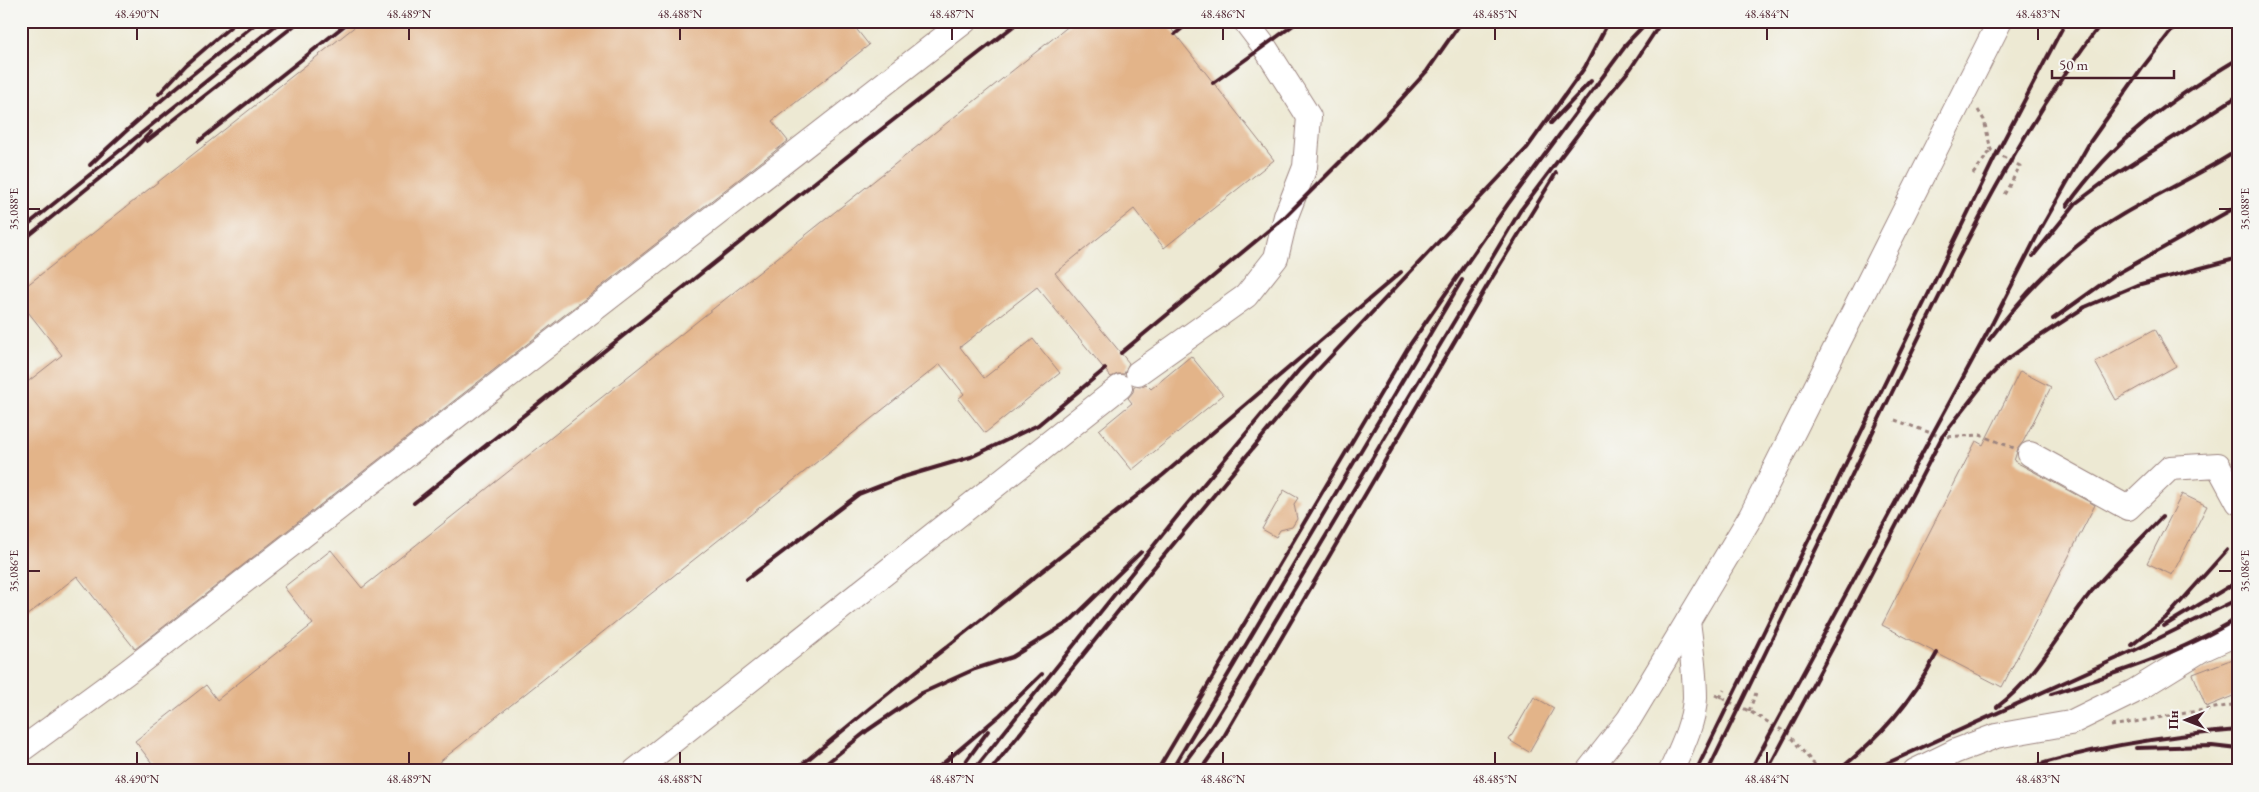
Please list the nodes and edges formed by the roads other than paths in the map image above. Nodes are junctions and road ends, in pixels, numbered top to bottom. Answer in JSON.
{"nodes":[{"id":1,"x":965,"y":21,"type":"edge"},
{"id":2,"x":1245,"y":21,"type":"edge"},
{"id":3,"x":2000,"y":21,"type":"edge"},
{"id":4,"x":2030,"y":454,"type":"road end"},
{"id":5,"x":2238,"y":502,"type":"edge"},
{"id":6,"x":1688,"y":621,"type":"junction"},
{"id":7,"x":2238,"y":633,"type":"edge"},
{"id":8,"x":21,"y":750,"type":"edge"},
{"id":9,"x":635,"y":771,"type":"edge"},
{"id":10,"x":1588,"y":771,"type":"edge"},
{"id":11,"x":1671,"y":771,"type":"edge"},
{"id":12,"x":1915,"y":771,"type":"edge"}],
"edges":[{"from":1,"to":8,"type":"lane"},
{"from":2,"to":9,"type":"lane"},
{"from":3,"to":6,"type":"lane"},
{"from":4,"to":5,"type":"lane"},
{"from":6,"to":10,"type":"lane"},
{"from":6,"to":11,"type":"lane"},
{"from":7,"to":12,"type":"lane"}]}
